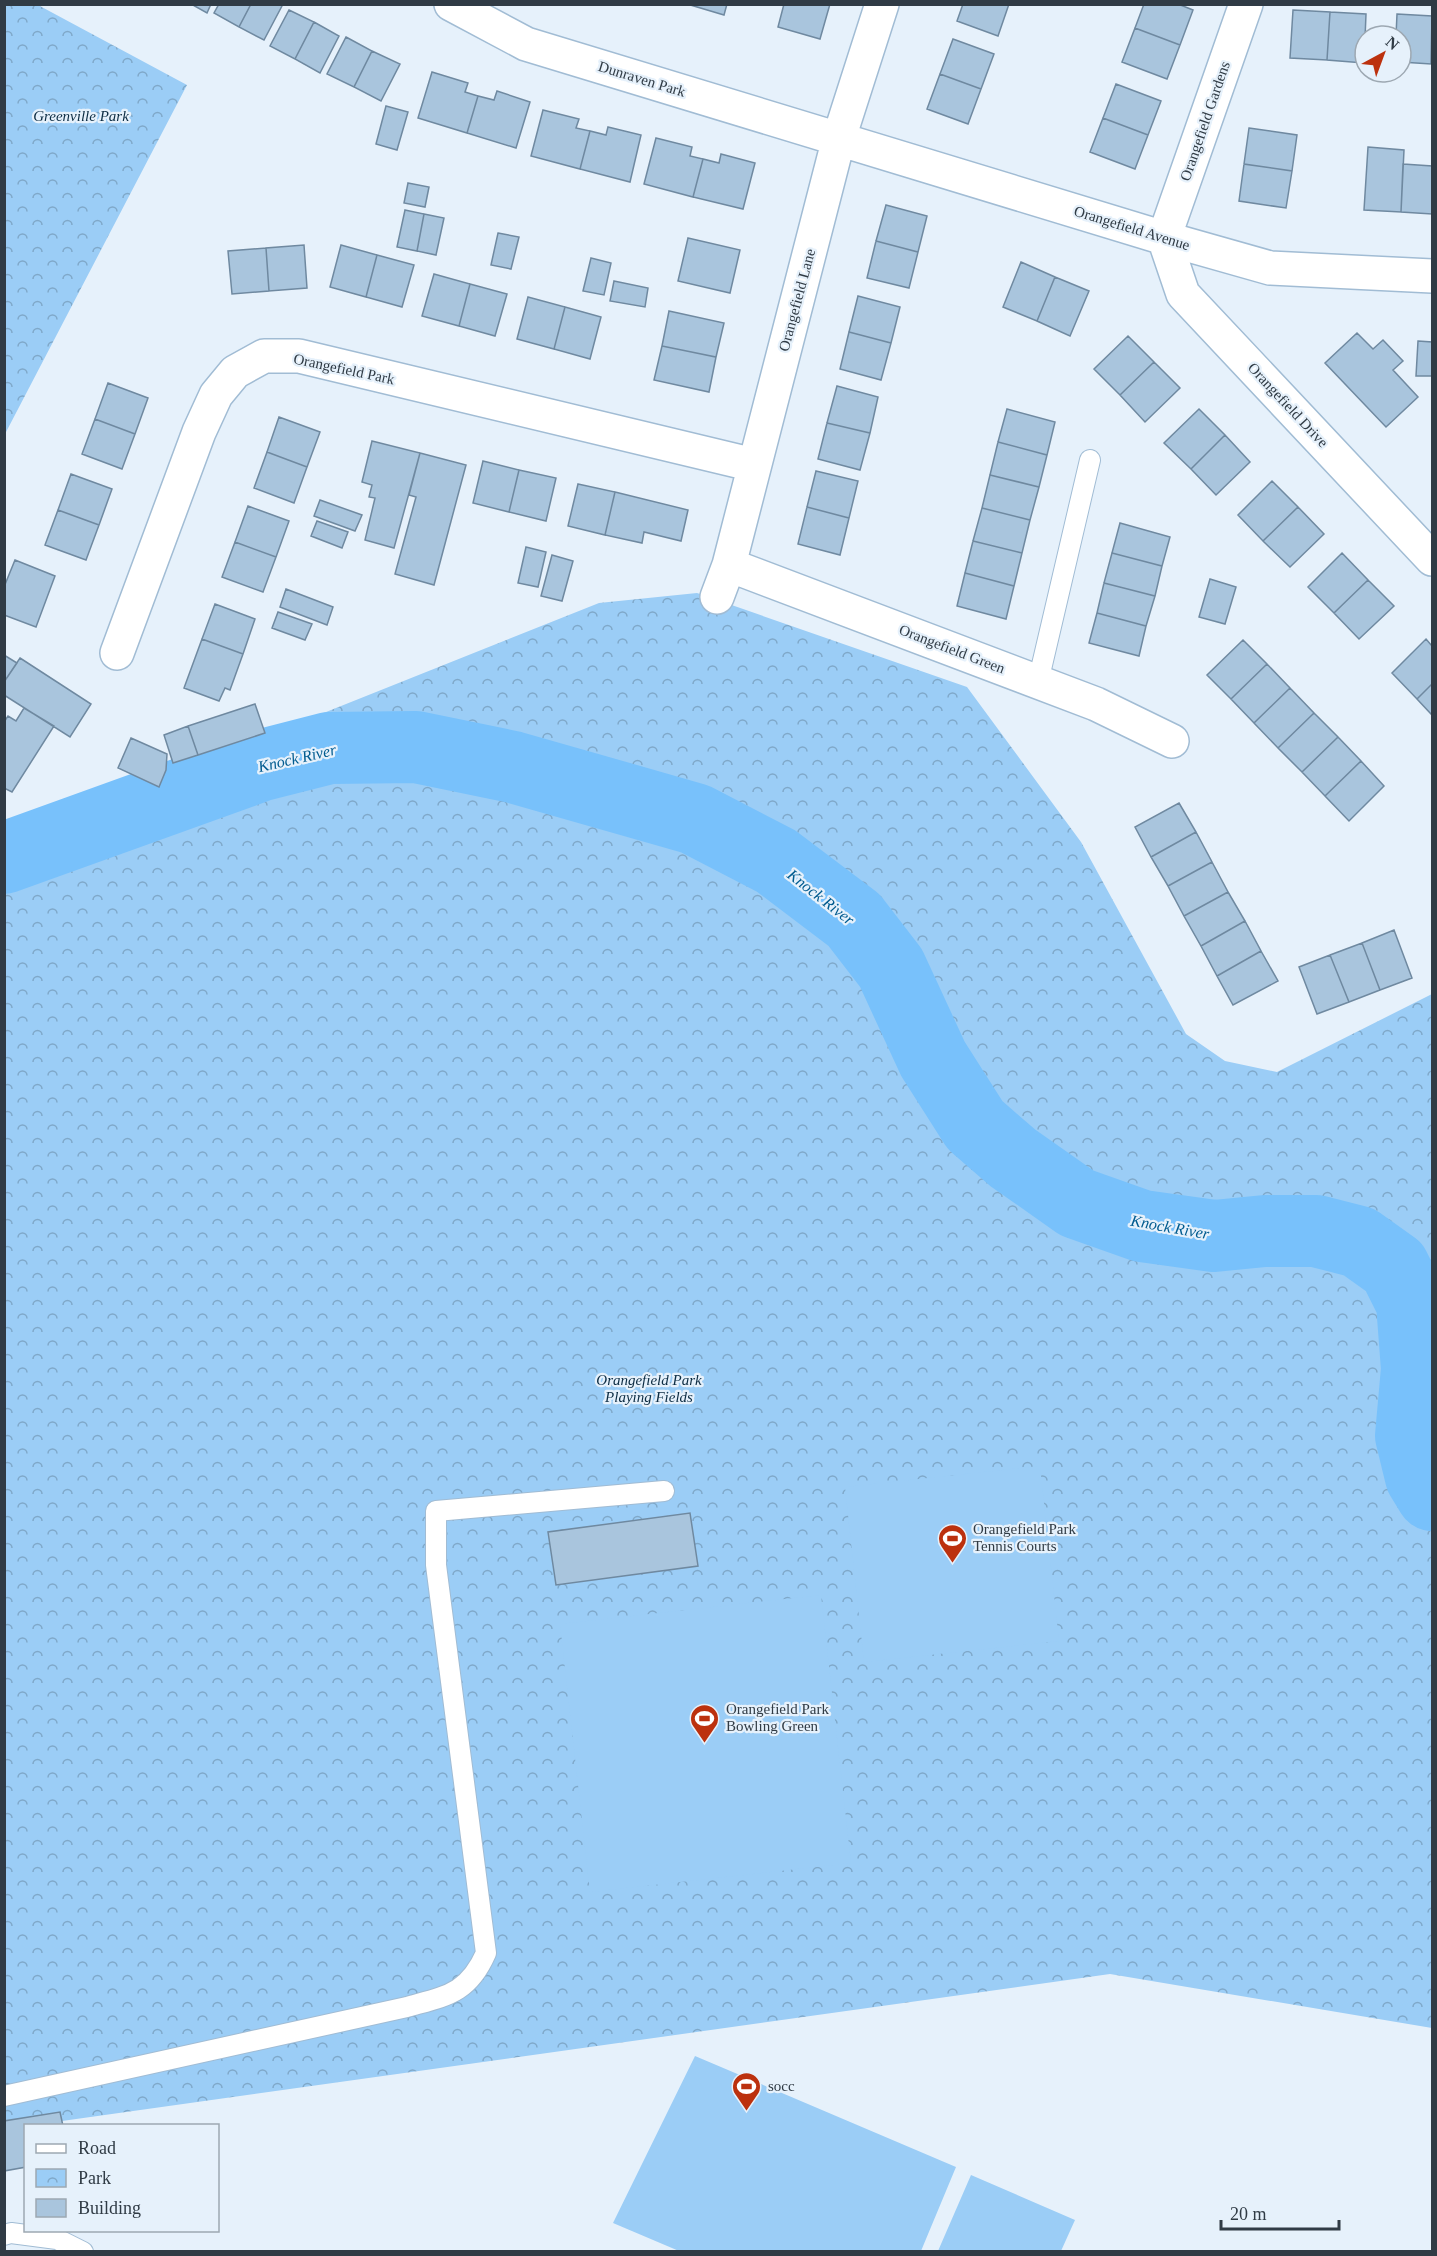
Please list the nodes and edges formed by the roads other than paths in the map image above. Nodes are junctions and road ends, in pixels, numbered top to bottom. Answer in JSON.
{"nodes":[{"id":1,"x":882,"y":4,"type":"edge"},
{"id":2,"x":1246,"y":4,"type":"edge"},
{"id":3,"x":459,"y":7,"type":"edge"},
{"id":4,"x":839,"y":138,"type":"junction"},
{"id":5,"x":1164,"y":238,"type":"junction"},
{"id":6,"x":1432,"y":276,"type":"edge"},
{"id":7,"x":1090,"y":460,"type":"dead end"},
{"id":8,"x":754,"y":465,"type":"junction"},
{"id":9,"x":1432,"y":560,"type":"edge"},
{"id":10,"x":729,"y":565,"type":"junction"},
{"id":11,"x":717,"y":597,"type":"dead end"},
{"id":12,"x":117,"y":653,"type":"dead end"},
{"id":13,"x":1038,"y":682,"type":"junction"},
{"id":14,"x":1172,"y":741,"type":"dead end"},
{"id":15,"x":664,"y":1491,"type":"dead end"},
{"id":16,"x":4,"y":2096,"type":"edge"},
{"id":17,"x":4,"y":2235,"type":"edge"},
{"id":18,"x":83,"y":2252,"type":"edge"}],
"edges":[{"from":1,"to":4,"type":"street","name":"Orangefield Lane"},
{"from":2,"to":5,"type":"street","name":"Orangefield Gardens"},
{"from":3,"to":4,"type":"street","name":"Dunraven Park"},
{"from":4,"to":5,"type":"street","name":"Orangefield Avenue"},
{"from":4,"to":8,"type":"street","name":"Orangefield Lane"},
{"from":5,"to":6,"type":"street","name":"Orangefield Avenue"},
{"from":5,"to":9,"type":"street","name":"Orangefield Drive"},
{"from":7,"to":13,"type":"lane"},
{"from":8,"to":10,"type":"street","name":"Orangefield Lane"},
{"from":8,"to":12,"type":"street","name":"Orangefield Park"},
{"from":10,"to":11,"type":"street","name":"Orangefield Lane"},
{"from":10,"to":13,"type":"street","name":"Orangefield Green"},
{"from":13,"to":14,"type":"street","name":"Orangefield Green"},
{"from":15,"to":16,"type":"lane"},
{"from":17,"to":18,"type":"lane"}]}
